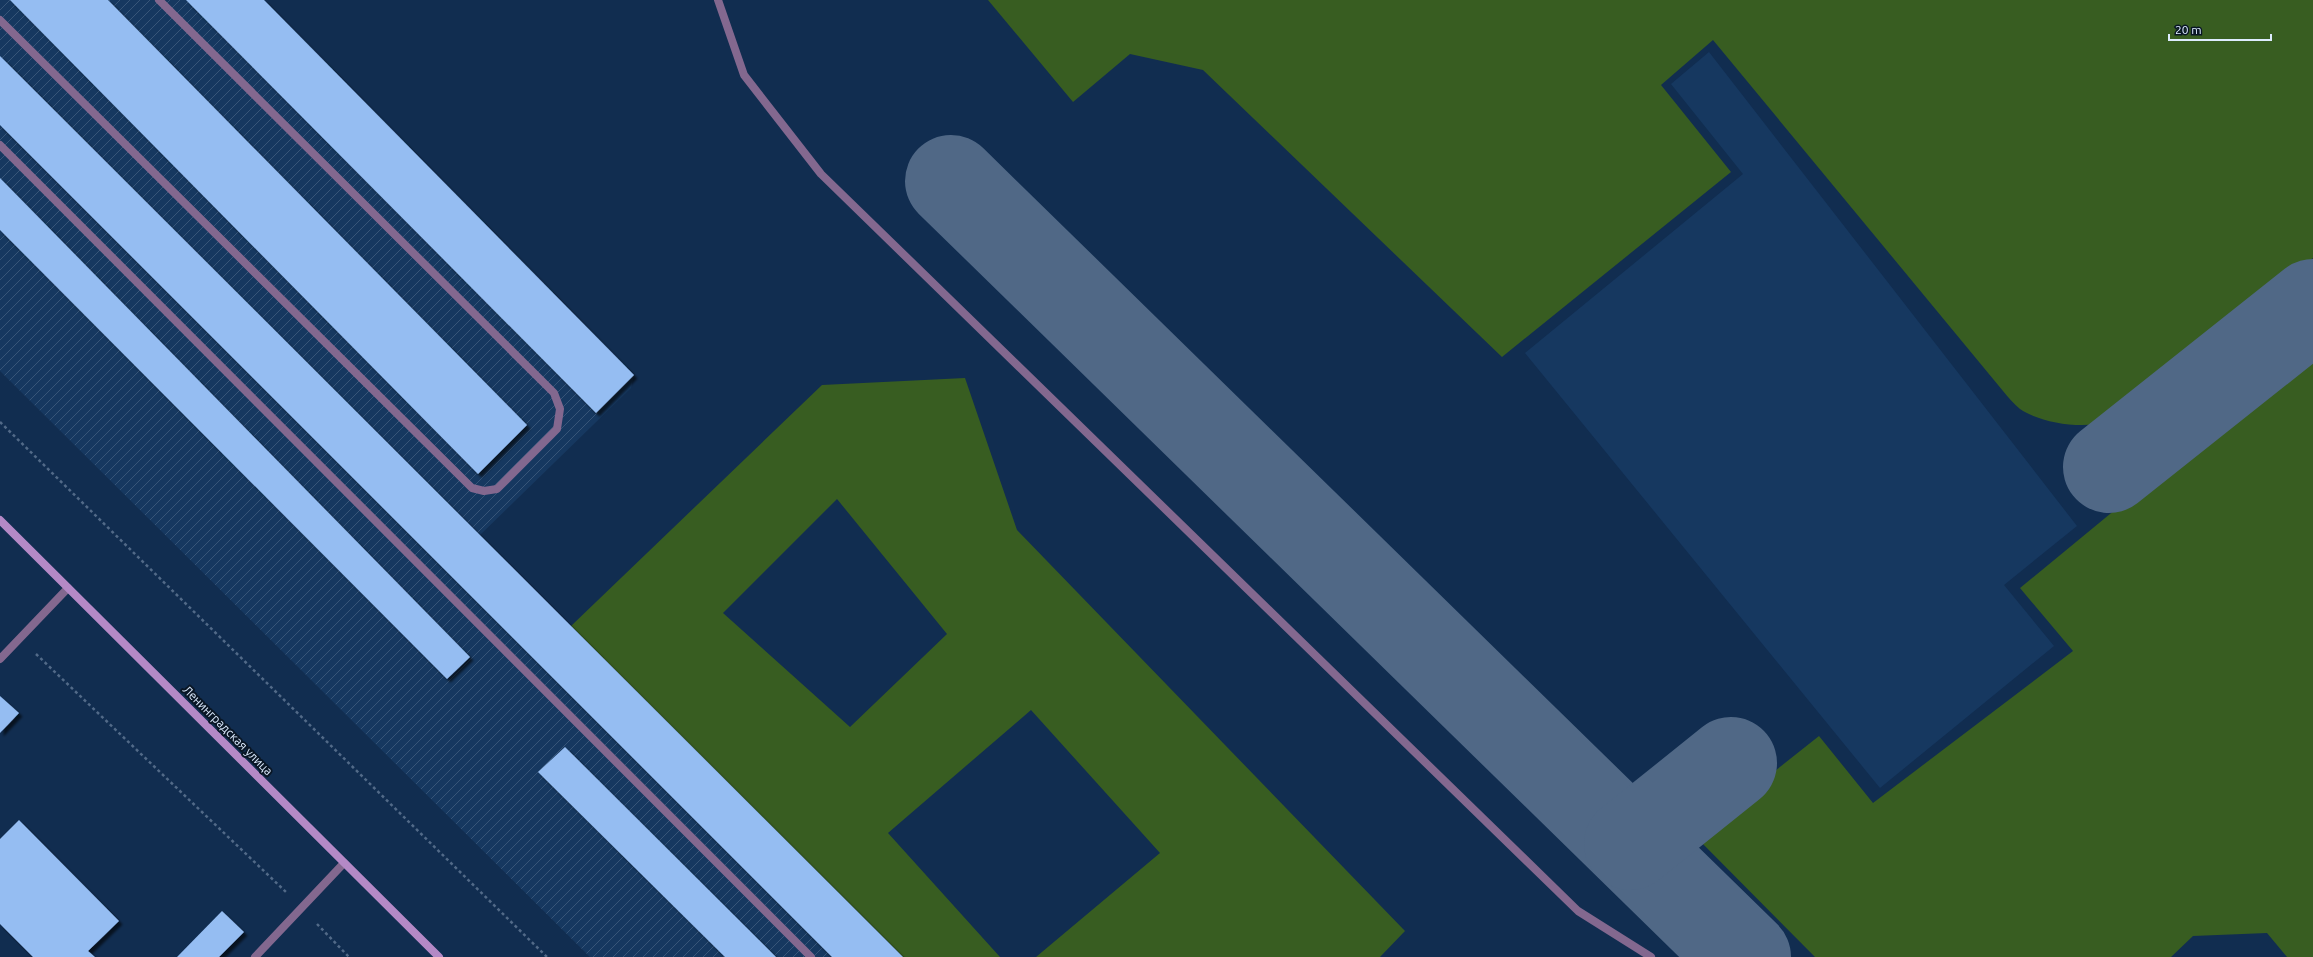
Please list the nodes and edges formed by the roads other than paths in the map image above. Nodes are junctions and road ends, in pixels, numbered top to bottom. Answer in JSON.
{"nodes":[{"id":1,"x":159,"y":0,"type":"edge"},
{"id":2,"x":718,"y":0,"type":"edge"},
{"id":3,"x":0,"y":20,"type":"edge"},
{"id":4,"x":0,"y":145,"type":"edge"},
{"id":5,"x":0,"y":520,"type":"edge"},
{"id":6,"x":68,"y":588,"type":"junction"},
{"id":7,"x":0,"y":658,"type":"edge"},
{"id":8,"x":344,"y":863,"type":"junction"},
{"id":9,"x":255,"y":957,"type":"edge"},
{"id":10,"x":439,"y":957,"type":"edge"},
{"id":11,"x":811,"y":957,"type":"edge"},
{"id":12,"x":1651,"y":957,"type":"edge"}],
"edges":[{"from":1,"to":3,"type":"street"},
{"from":2,"to":12,"type":"street"},
{"from":4,"to":11,"type":"street"},
{"from":5,"to":6,"type":"main road","name":"Ленинградская улица"},
{"from":6,"to":7,"type":"street"},
{"from":6,"to":8,"type":"main road","name":"Ленинградская улица"},
{"from":8,"to":9,"type":"street"},
{"from":8,"to":10,"type":"main road","name":"Ленинградская улица"}]}
